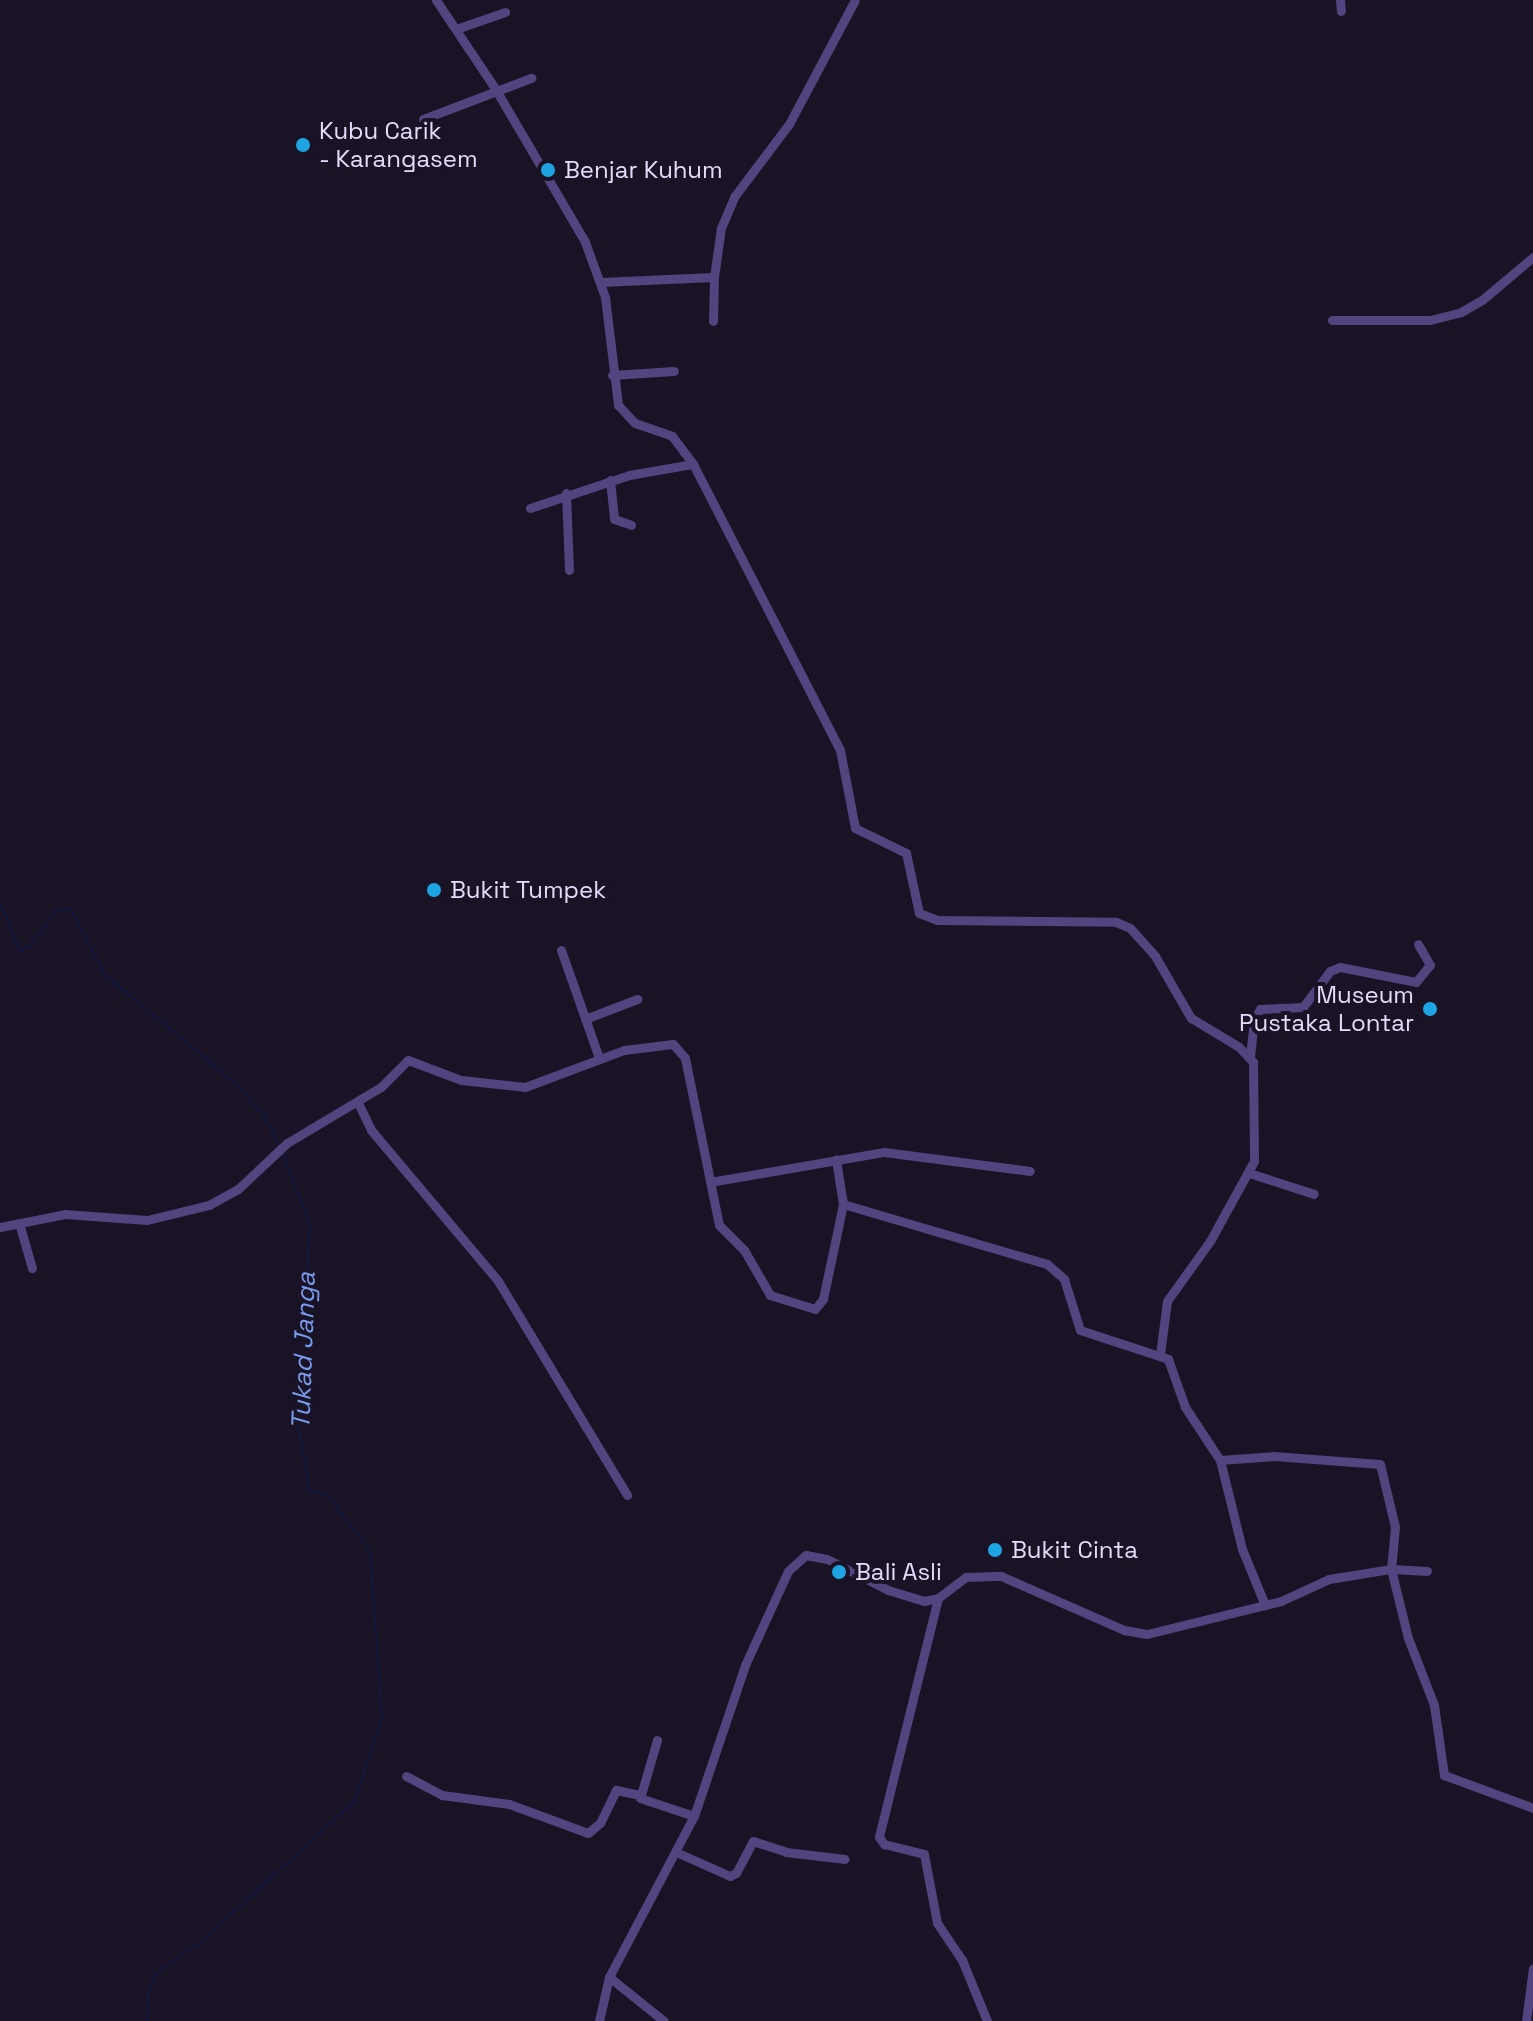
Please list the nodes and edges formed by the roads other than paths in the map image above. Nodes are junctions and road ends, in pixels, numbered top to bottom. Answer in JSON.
{"nodes":[{"id":1,"x":436,"y":0,"type":"edge"},
{"id":2,"x":855,"y":0,"type":"edge"},
{"id":3,"x":505,"y":12,"type":"dead end"},
{"id":4,"x":456,"y":29,"type":"junction"},
{"id":5,"x":531,"y":78,"type":"dead end"},
{"id":6,"x":496,"y":90,"type":"junction"},
{"id":7,"x":423,"y":119,"type":"dead end"},
{"id":8,"x":1533,"y":257,"type":"edge"},
{"id":9,"x":714,"y":277,"type":"junction"},
{"id":10,"x":601,"y":282,"type":"junction"},
{"id":11,"x":1332,"y":320,"type":"dead end"},
{"id":12,"x":713,"y":321,"type":"dead end"},
{"id":13,"x":674,"y":371,"type":"dead end"},
{"id":14,"x":612,"y":375,"type":"junction"},
{"id":15,"x":693,"y":464,"type":"junction"},
{"id":16,"x":610,"y":480,"type":"junction"},
{"id":17,"x":566,"y":493,"type":"junction"},
{"id":18,"x":530,"y":508,"type":"dead end"},
{"id":19,"x":631,"y":525,"type":"dead end"},
{"id":20,"x":569,"y":570,"type":"dead end"},
{"id":21,"x":1418,"y":944,"type":"dead end"},
{"id":22,"x":561,"y":950,"type":"dead end"},
{"id":23,"x":637,"y":999,"type":"dead end"},
{"id":24,"x":585,"y":1019,"type":"junction"},
{"id":25,"x":1250,"y":1057,"type":"junction"},
{"id":26,"x":599,"y":1058,"type":"junction"},
{"id":27,"x":358,"y":1103,"type":"junction"},
{"id":28,"x":836,"y":1160,"type":"junction"},
{"id":29,"x":1030,"y":1171,"type":"dead end"},
{"id":30,"x":1249,"y":1173,"type":"junction"},
{"id":31,"x":710,"y":1182,"type":"junction"},
{"id":32,"x":1314,"y":1194,"type":"dead end"},
{"id":33,"x":843,"y":1204,"type":"junction"},
{"id":34,"x":19,"y":1223,"type":"junction"},
{"id":35,"x":0,"y":1227,"type":"edge"},
{"id":36,"x":32,"y":1268,"type":"dead end"},
{"id":37,"x":1160,"y":1354,"type":"junction"},
{"id":38,"x":1220,"y":1460,"type":"junction"},
{"id":39,"x":627,"y":1495,"type":"dead end"},
{"id":40,"x":1391,"y":1569,"type":"junction"},
{"id":41,"x":1427,"y":1571,"type":"dead end"},
{"id":42,"x":938,"y":1598,"type":"junction"},
{"id":43,"x":1265,"y":1605,"type":"junction"},
{"id":44,"x":657,"y":1740,"type":"dead end"},
{"id":45,"x":406,"y":1776,"type":"dead end"},
{"id":46,"x":640,"y":1795,"type":"junction"},
{"id":47,"x":1533,"y":1808,"type":"edge"},
{"id":48,"x":694,"y":1816,"type":"junction"},
{"id":49,"x":676,"y":1852,"type":"junction"},
{"id":50,"x":845,"y":1859,"type":"dead end"},
{"id":51,"x":1533,"y":1968,"type":"edge"},
{"id":52,"x":609,"y":1977,"type":"junction"},
{"id":53,"x":1530,"y":2010,"type":"edge"},
{"id":54,"x":599,"y":2021,"type":"edge"},
{"id":55,"x":664,"y":2021,"type":"edge"},
{"id":56,"x":987,"y":2021,"type":"edge"},
{"id":57,"x":1526,"y":2021,"type":"edge"}],
"edges":[{"from":1,"to":4,"type":"street"},
{"from":2,"to":9,"type":"street"},
{"from":3,"to":4,"type":"street"},
{"from":4,"to":6,"type":"street"},
{"from":5,"to":6,"type":"street"},
{"from":6,"to":7,"type":"street"},
{"from":6,"to":10,"type":"street"},
{"from":8,"to":11,"type":"street"},
{"from":9,"to":10,"type":"street"},
{"from":9,"to":12,"type":"street"},
{"from":10,"to":14,"type":"street"},
{"from":13,"to":14,"type":"street"},
{"from":14,"to":15,"type":"street"},
{"from":15,"to":16,"type":"street"},
{"from":15,"to":25,"type":"street"},
{"from":16,"to":17,"type":"street"},
{"from":16,"to":19,"type":"street"},
{"from":17,"to":18,"type":"street"},
{"from":17,"to":20,"type":"street"},
{"from":21,"to":25,"type":"street"},
{"from":22,"to":24,"type":"street"},
{"from":23,"to":24,"type":"street"},
{"from":24,"to":26,"type":"street"},
{"from":25,"to":30,"type":"street"},
{"from":26,"to":27,"type":"street"},
{"from":26,"to":31,"type":"street"},
{"from":27,"to":34,"type":"street"},
{"from":27,"to":39,"type":"street"},
{"from":28,"to":29,"type":"street"},
{"from":28,"to":31,"type":"street"},
{"from":28,"to":33,"type":"street"},
{"from":30,"to":32,"type":"street"},
{"from":30,"to":37,"type":"street"},
{"from":31,"to":33,"type":"street"},
{"from":33,"to":37,"type":"street"},
{"from":34,"to":35,"type":"street"},
{"from":34,"to":36,"type":"street"},
{"from":37,"to":38,"type":"street"},
{"from":38,"to":40,"type":"street"},
{"from":38,"to":43,"type":"street"},
{"from":40,"to":41,"type":"street"},
{"from":40,"to":43,"type":"street"},
{"from":40,"to":47,"type":"street"},
{"from":42,"to":43,"type":"street"},
{"from":42,"to":48,"type":"street"},
{"from":42,"to":56,"type":"street"},
{"from":44,"to":46,"type":"street"},
{"from":45,"to":46,"type":"street"},
{"from":46,"to":48,"type":"street"},
{"from":48,"to":49,"type":"street"},
{"from":49,"to":50,"type":"street"},
{"from":49,"to":52,"type":"street"},
{"from":51,"to":53,"type":"street"},
{"from":52,"to":54,"type":"street"},
{"from":52,"to":55,"type":"street"},
{"from":53,"to":57,"type":"street"}]}
